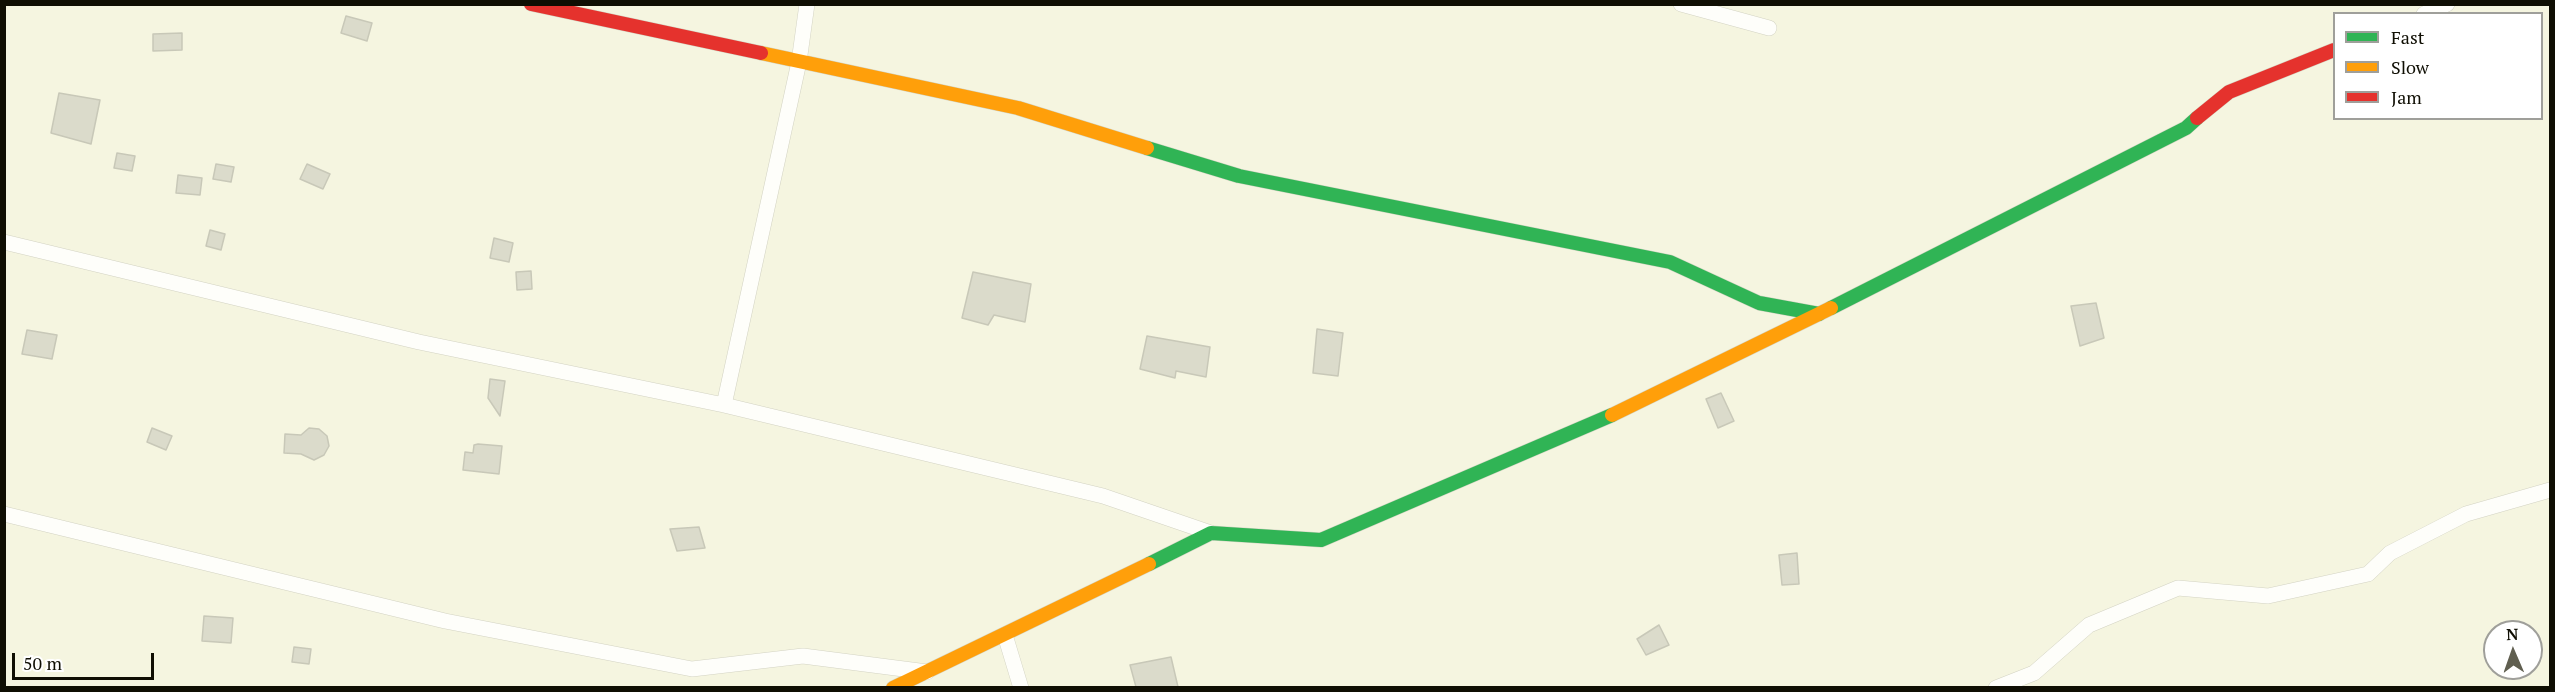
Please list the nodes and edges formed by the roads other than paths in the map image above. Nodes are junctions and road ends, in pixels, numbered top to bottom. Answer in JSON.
{"nodes":[{"id":1,"x":531,"y":4,"type":"edge"},
{"id":2,"x":807,"y":4,"type":"edge"},
{"id":3,"x":1681,"y":4,"type":"edge"},
{"id":4,"x":2447,"y":4,"type":"edge"},
{"id":5,"x":2429,"y":12,"type":"edge"},
{"id":6,"x":1769,"y":28,"type":"dead end"},
{"id":7,"x":2333,"y":50,"type":"edge"},
{"id":8,"x":799,"y":62,"type":"junction"},
{"id":9,"x":4,"y":242,"type":"edge"},
{"id":10,"x":1819,"y":314,"type":"junction"},
{"id":11,"x":724,"y":405,"type":"junction"},
{"id":12,"x":2550,"y":490,"type":"edge"},
{"id":13,"x":4,"y":514,"type":"edge"},
{"id":14,"x":1211,"y":533,"type":"junction"},
{"id":15,"x":1005,"y":635,"type":"junction"},
{"id":16,"x":930,"y":672,"type":"junction"},
{"id":17,"x":894,"y":687,"type":"edge"},
{"id":18,"x":1021,"y":687,"type":"edge"},
{"id":19,"x":1996,"y":687,"type":"edge"}],
"edges":[{"from":1,"to":8,"type":"street"},
{"from":2,"to":8,"type":"street"},
{"from":3,"to":6,"type":"street"},
{"from":4,"to":5,"type":"street"},
{"from":7,"to":10,"type":"street"},
{"from":8,"to":10,"type":"street"},
{"from":8,"to":11,"type":"street"},
{"from":9,"to":11,"type":"street"},
{"from":10,"to":14,"type":"street"},
{"from":11,"to":14,"type":"street"},
{"from":12,"to":19,"type":"street"},
{"from":13,"to":16,"type":"street"},
{"from":14,"to":15,"type":"street"},
{"from":15,"to":16,"type":"street"},
{"from":15,"to":18,"type":"street"},
{"from":16,"to":17,"type":"street"}]}
